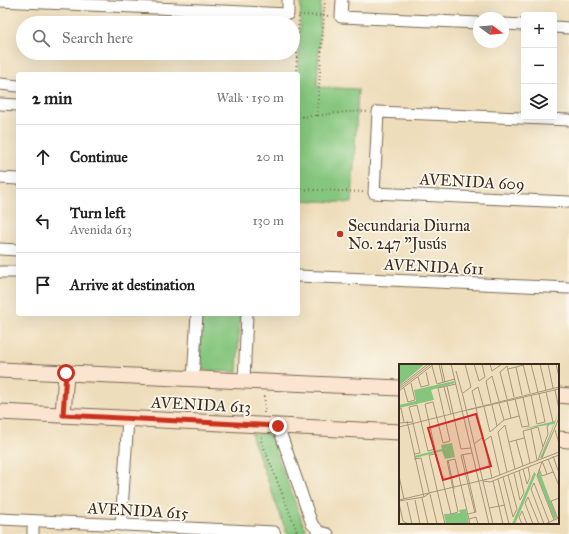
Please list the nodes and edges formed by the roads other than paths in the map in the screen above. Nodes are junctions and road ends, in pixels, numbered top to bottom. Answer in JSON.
{"nodes":[{"id":1,"x":288,"y":0,"type":"edge"},
{"id":2,"x":342,"y":0,"type":"edge"},
{"id":3,"x":0,"y":1,"type":"edge"},
{"id":4,"x":119,"y":3,"type":"edge"},
{"id":5,"x":473,"y":23,"type":"edge"},
{"id":6,"x":509,"y":25,"type":"edge"},
{"id":7,"x":521,"y":26,"type":"edge"},
{"id":8,"x":557,"y":27,"type":"edge"},
{"id":9,"x":569,"y":28,"type":"edge"},
{"id":10,"x":0,"y":84,"type":"edge"},
{"id":11,"x":16,"y":86,"type":"edge"},
{"id":12,"x":0,"y":104,"type":"edge"},
{"id":13,"x":16,"y":105,"type":"edge"},
{"id":14,"x":569,"y":120,"type":"edge"},
{"id":15,"x":0,"y":178,"type":"edge"},
{"id":16,"x":16,"y":179,"type":"edge"},
{"id":17,"x":569,"y":202,"type":"edge"},
{"id":18,"x":0,"y":249,"type":"edge"},
{"id":19,"x":16,"y":250,"type":"edge"},
{"id":20,"x":0,"y":272,"type":"edge"},
{"id":21,"x":16,"y":272,"type":"edge"},
{"id":22,"x":300,"y":276,"type":"edge"},
{"id":23,"x":569,"y":288,"type":"edge"},
{"id":24,"x":197,"y":316,"type":"edge"},
{"id":25,"x":247,"y":316,"type":"edge"},
{"id":26,"x":0,"y":370,"type":"edge"},
{"id":27,"x":66,"y":373,"type":"junction"},
{"id":28,"x":194,"y":379,"type":"junction"},
{"id":29,"x":244,"y":381,"type":"junction"},
{"id":30,"x":399,"y":388,"type":"edge"},
{"id":31,"x":559,"y":395,"type":"edge"},
{"id":32,"x":569,"y":396,"type":"edge"},
{"id":33,"x":0,"y":412,"type":"edge"},
{"id":34,"x":63,"y":415,"type":"junction"},
{"id":35,"x":128,"y":419,"type":"junction"},
{"id":36,"x":271,"y":426,"type":"junction"},
{"id":37,"x":399,"y":432,"type":"edge"},
{"id":38,"x":0,"y":519,"type":"edge"},
{"id":39,"x":33,"y":521,"type":"junction"},
{"id":40,"x":121,"y":526,"type":"junction"},
{"id":41,"x":274,"y":533,"type":"edge"},
{"id":42,"x":324,"y":533,"type":"edge"},
{"id":43,"x":33,"y":534,"type":"edge"}],
"edges":[{"from":1,"to":4,"type":"street"},
{"from":2,"to":5,"type":"street"},
{"from":3,"to":4,"type":"street"},
{"from":6,"to":7,"type":"street"},
{"from":8,"to":9,"type":"street"},
{"from":10,"to":11,"type":"street"},
{"from":12,"to":13,"type":"street"},
{"from":14,"to":17,"type":"street","name":"AVENIDA 609"},
{"from":15,"to":16,"type":"street"},
{"from":18,"to":19,"type":"street"},
{"from":20,"to":21,"type":"street"},
{"from":22,"to":23,"type":"street","name":"AVENIDA 611"},
{"from":24,"to":28,"type":"street"},
{"from":25,"to":29,"type":"street"},
{"from":26,"to":27,"type":"street","name":"AVENIDA 613"},
{"from":27,"to":28,"type":"street","name":"AVENIDA 613"},
{"from":27,"to":34,"type":"street"},
{"from":28,"to":29,"type":"street","name":"AVENIDA 613"},
{"from":29,"to":30,"type":"street","name":"AVENIDA 613"},
{"from":31,"to":32,"type":"street"},
{"from":33,"to":34,"type":"street","name":"AVENIDA 613"},
{"from":34,"to":35,"type":"street","name":"AVENIDA 613"},
{"from":35,"to":36,"type":"street","name":"AVENIDA 613"},
{"from":35,"to":40,"type":"street"},
{"from":36,"to":37,"type":"street","name":"AVENIDA 613"},
{"from":36,"to":42,"type":"street"},
{"from":38,"to":39,"type":"street","name":"AVENIDA 615"},
{"from":39,"to":40,"type":"street","name":"AVENIDA 615"},
{"from":39,"to":43,"type":"street"},
{"from":40,"to":41,"type":"street","name":"AVENIDA 615"}]}
